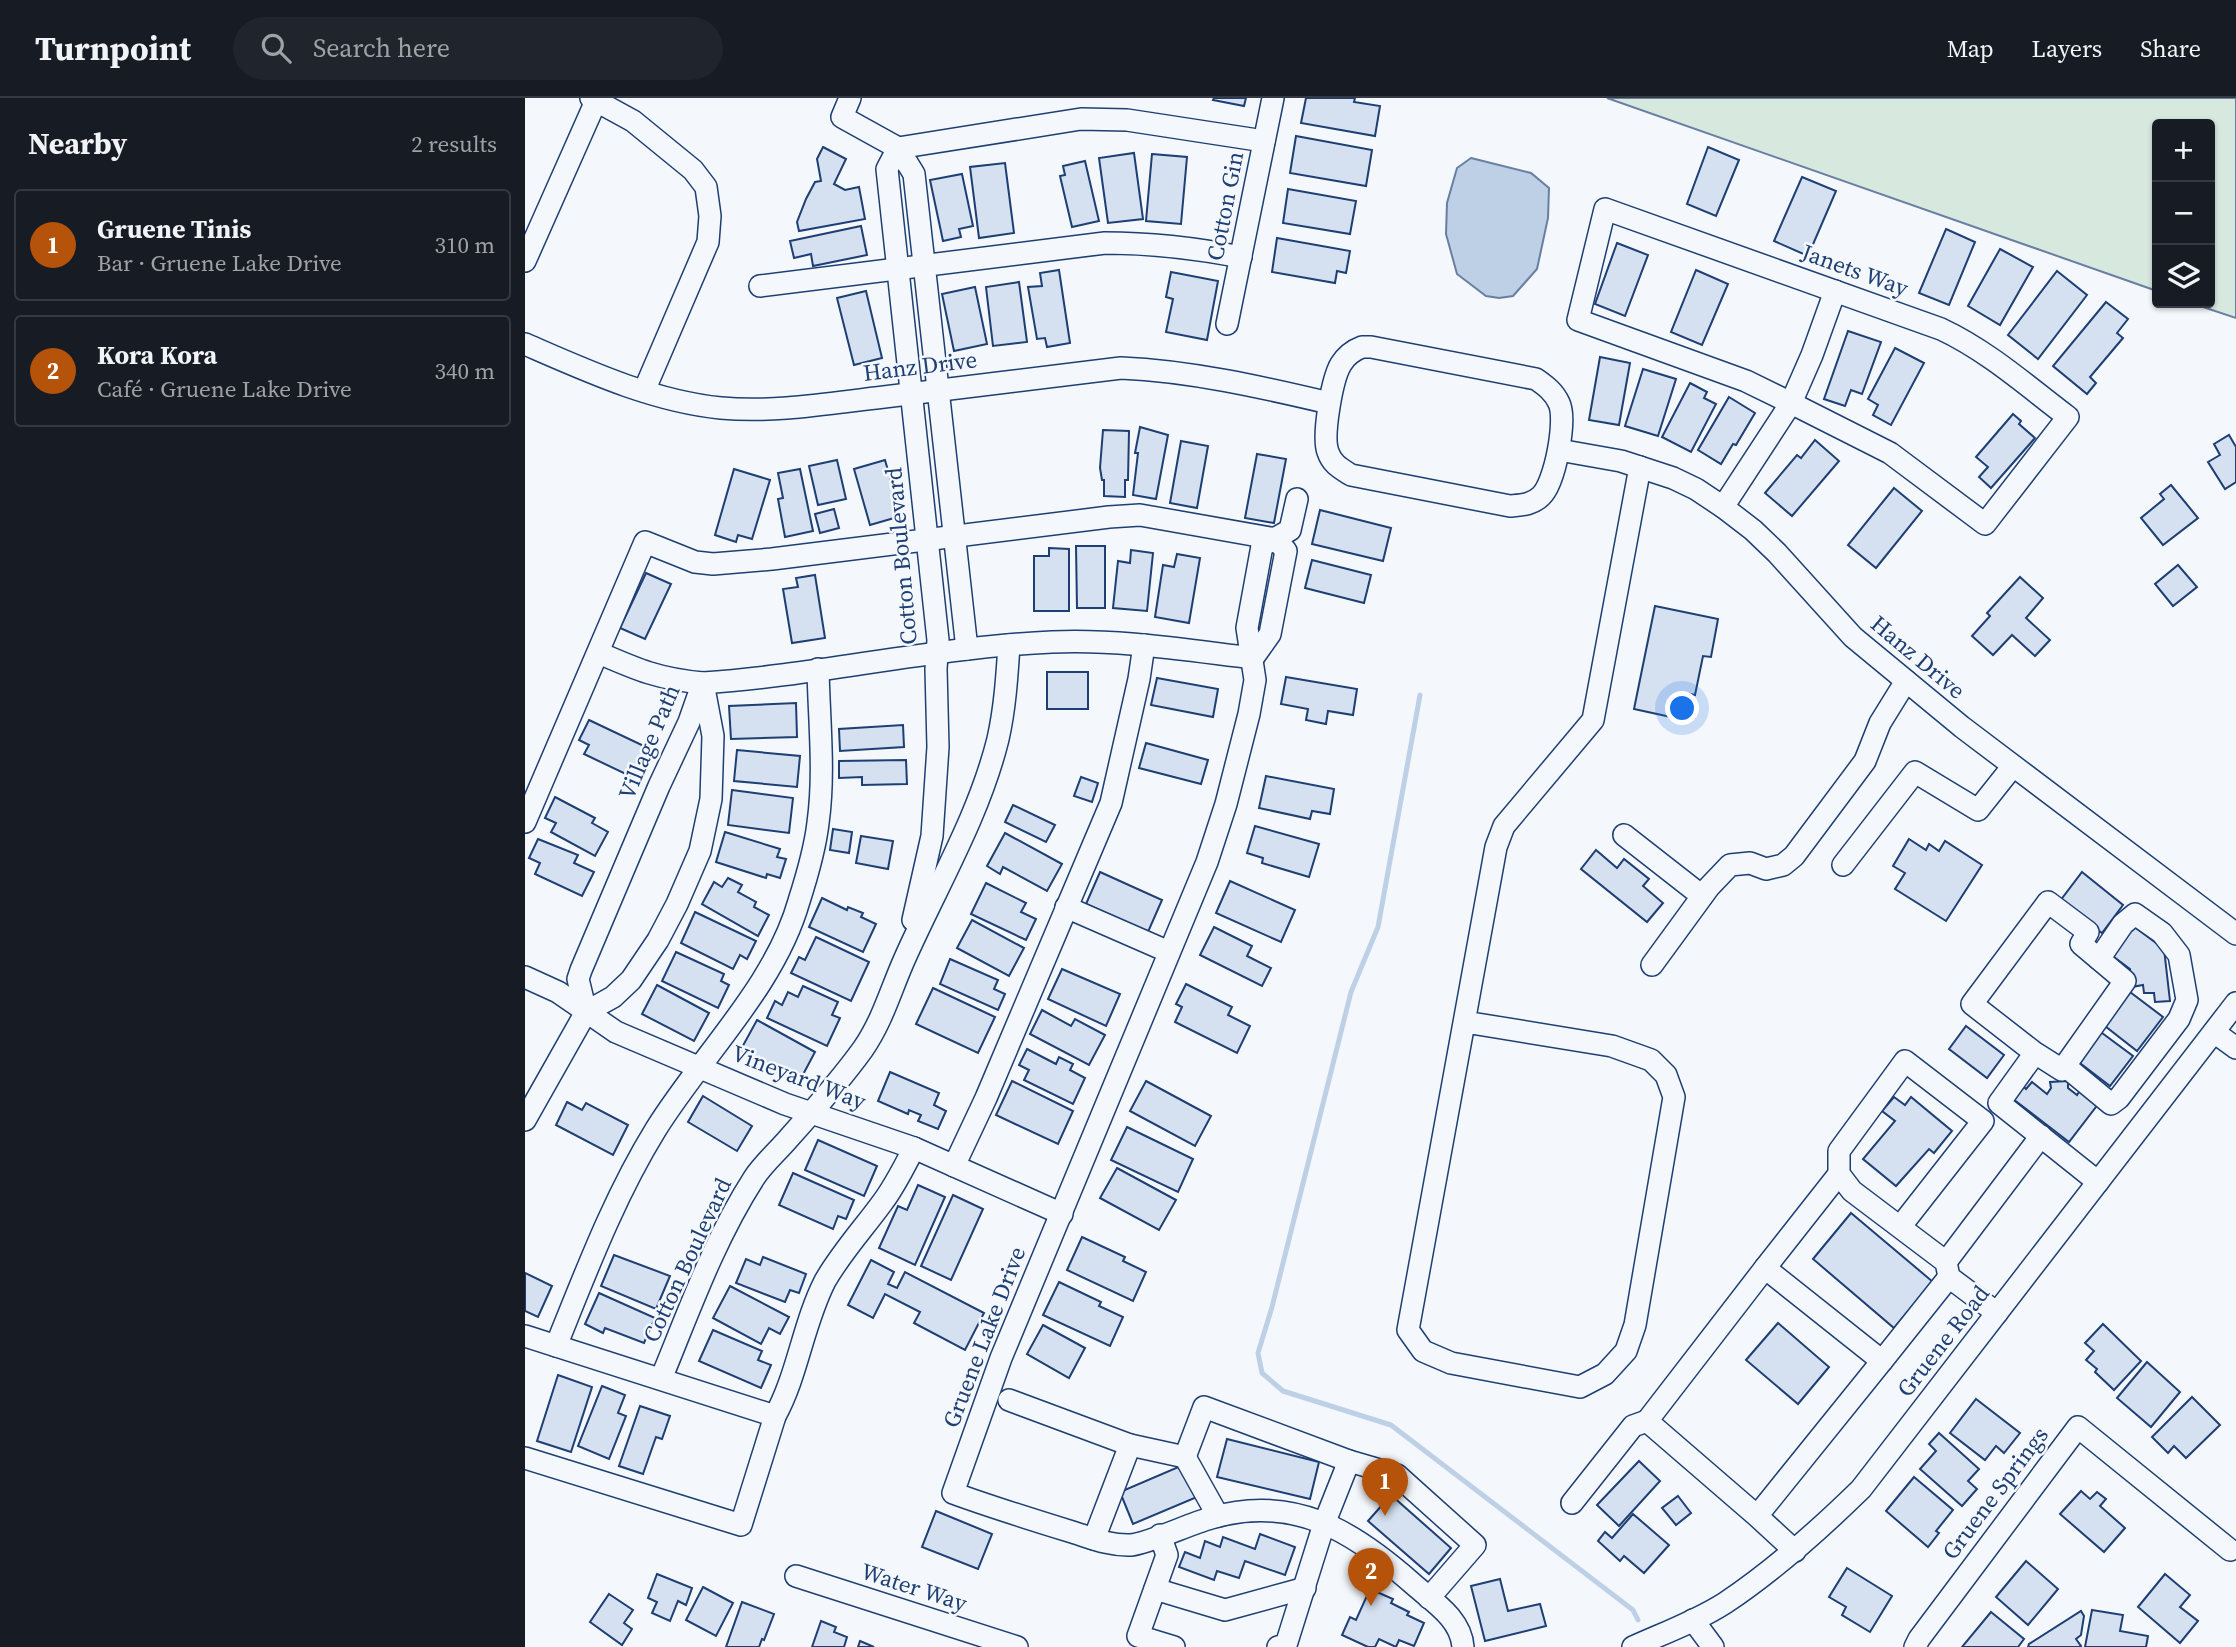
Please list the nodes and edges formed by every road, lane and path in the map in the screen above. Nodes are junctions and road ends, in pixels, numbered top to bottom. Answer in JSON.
{"nodes":[{"id":1,"x":850,"y":98,"type":"edge"},
{"id":2,"x":1273,"y":98,"type":"edge"},
{"id":3,"x":594,"y":99,"type":"edge"},
{"id":4,"x":1264,"y":141,"type":"junction"},
{"id":5,"x":898,"y":148,"type":"junction"},
{"id":6,"x":1241,"y":257,"type":"junction"},
{"id":7,"x":525,"y":261,"type":"edge"},
{"id":8,"x":923,"y":264,"type":"junction"},
{"id":9,"x":898,"y":268,"type":"junction"},
{"id":10,"x":760,"y":286,"type":"dead end"},
{"id":11,"x":1835,"y":291,"type":"junction"},
{"id":12,"x":1227,"y":324,"type":"dead end"},
{"id":13,"x":525,"y":344,"type":"edge"},
{"id":14,"x":644,"y":391,"type":"junction"},
{"id":15,"x":937,"y":391,"type":"junction"},
{"id":16,"x":911,"y":394,"type":"junction"},
{"id":17,"x":1329,"y":403,"type":"junction"},
{"id":18,"x":1791,"y":403,"type":"junction"},
{"id":19,"x":1559,"y":450,"type":"junction"},
{"id":20,"x":1640,"y":467,"type":"junction"},
{"id":21,"x":1297,"y":499,"type":"dead end"},
{"id":22,"x":1723,"y":507,"type":"junction"},
{"id":23,"x":955,"y":535,"type":"junction"},
{"id":24,"x":928,"y":538,"type":"junction"},
{"id":25,"x":1276,"y":538,"type":"junction"},
{"id":26,"x":1009,"y":645,"type":"junction"},
{"id":27,"x":1144,"y":645,"type":"junction"},
{"id":28,"x":967,"y":649,"type":"junction"},
{"id":29,"x":599,"y":653,"type":"junction"},
{"id":30,"x":937,"y":654,"type":"junction"},
{"id":31,"x":1253,"y":658,"type":"junction"},
{"id":32,"x":818,"y":670,"type":"junction"},
{"id":33,"x":1906,"y":681,"type":"junction"},
{"id":34,"x":703,"y":683,"type":"junction"},
{"id":35,"x":2013,"y":766,"type":"junction"},
{"id":36,"x":525,"y":822,"type":"edge"},
{"id":37,"x":1624,"y":835,"type":"dead end"},
{"id":38,"x":1843,"y":865,"type":"dead end"},
{"id":39,"x":1702,"y":896,"type":"junction"},
{"id":40,"x":1066,"y":907,"type":"junction"},
{"id":41,"x":2236,"y":934,"type":"edge"},
{"id":42,"x":1169,"y":952,"type":"junction"},
{"id":43,"x":2099,"y":959,"type":"junction"},
{"id":44,"x":904,"y":960,"type":"junction"},
{"id":45,"x":1652,"y":965,"type":"dead end"},
{"id":46,"x":525,"y":977,"type":"edge"},
{"id":47,"x":2236,"y":1003,"type":"edge"},
{"id":48,"x":586,"y":1012,"type":"junction"},
{"id":49,"x":1465,"y":1022,"type":"junction"},
{"id":50,"x":2214,"y":1032,"type":"junction"},
{"id":51,"x":2236,"y":1048,"type":"edge"},
{"id":52,"x":2035,"y":1053,"type":"junction"},
{"id":53,"x":2065,"y":1066,"type":"junction"},
{"id":54,"x":699,"y":1067,"type":"junction"},
{"id":55,"x":811,"y":1113,"type":"junction"},
{"id":56,"x":525,"y":1120,"type":"edge"},
{"id":57,"x":2041,"y":1136,"type":"junction"},
{"id":58,"x":914,"y":1148,"type":"junction"},
{"id":59,"x":954,"y":1166,"type":"junction"},
{"id":60,"x":1839,"y":1174,"type":"junction"},
{"id":61,"x":2098,"y":1182,"type":"junction"},
{"id":62,"x":1062,"y":1214,"type":"junction"},
{"id":63,"x":1900,"y":1227,"type":"junction"},
{"id":64,"x":1765,"y":1268,"type":"junction"},
{"id":65,"x":1947,"y":1270,"type":"junction"},
{"id":66,"x":1997,"y":1313,"type":"junction"},
{"id":67,"x":525,"y":1336,"type":"edge"},
{"id":68,"x":556,"y":1346,"type":"junction"},
{"id":69,"x":1882,"y":1361,"type":"junction"},
{"id":70,"x":661,"y":1379,"type":"junction"},
{"id":71,"x":1009,"y":1400,"type":"dead end"},
{"id":72,"x":775,"y":1416,"type":"junction"},
{"id":73,"x":1647,"y":1421,"type":"junction"},
{"id":74,"x":1130,"y":1444,"type":"junction"},
{"id":75,"x":1185,"y":1457,"type":"junction"},
{"id":76,"x":525,"y":1458,"type":"edge"},
{"id":77,"x":1349,"y":1461,"type":"junction"},
{"id":78,"x":1572,"y":1503,"type":"dead end"},
{"id":79,"x":1218,"y":1516,"type":"junction"},
{"id":80,"x":1757,"y":1516,"type":"junction"},
{"id":81,"x":1324,"y":1524,"type":"junction"},
{"id":82,"x":1160,"y":1535,"type":"junction"},
{"id":83,"x":1094,"y":1539,"type":"junction"},
{"id":84,"x":2230,"y":1550,"type":"dead end"},
{"id":85,"x":1795,"y":1551,"type":"junction"},
{"id":86,"x":796,"y":1576,"type":"dead end"},
{"id":87,"x":1305,"y":1588,"type":"junction"},
{"id":88,"x":1155,"y":1589,"type":"junction"},
{"id":89,"x":1429,"y":1598,"type":"junction"},
{"id":90,"x":1693,"y":1620,"type":"junction"},
{"id":91,"x":1017,"y":1647,"type":"edge"},
{"id":92,"x":1174,"y":1647,"type":"edge"},
{"id":93,"x":1278,"y":1647,"type":"edge"},
{"id":94,"x":1463,"y":1647,"type":"edge"},
{"id":95,"x":1633,"y":1647,"type":"edge"},
{"id":96,"x":1713,"y":1647,"type":"edge"},
{"id":97,"x":1915,"y":1647,"type":"edge"}],
"edges":[{"from":1,"to":5,"type":"street"},
{"from":2,"to":4,"type":"street","name":"Cotton Gin"},
{"from":3,"to":7,"type":"street"},
{"from":3,"to":14,"type":"street"},
{"from":4,"to":5,"type":"street"},
{"from":4,"to":6,"type":"street","name":"Cotton Gin"},
{"from":5,"to":8,"type":"street"},
{"from":5,"to":9,"type":"street","name":"Cotton Boulevard"},
{"from":6,"to":8,"type":"street"},
{"from":6,"to":12,"type":"street","name":"Cotton Gin"},
{"from":8,"to":9,"type":"street"},
{"from":8,"to":15,"type":"street"},
{"from":9,"to":10,"type":"street"},
{"from":9,"to":16,"type":"street","name":"Cotton Boulevard"},
{"from":11,"to":18,"type":"street"},
{"from":11,"to":18,"type":"street","name":"Janets Way"},
{"from":11,"to":18,"type":"street","name":"Janets Way"},
{"from":13,"to":14,"type":"street","name":"Hanz Drive"},
{"from":14,"to":16,"type":"street","name":"Hanz Drive"},
{"from":15,"to":16,"type":"street","name":"Hanz Drive"},
{"from":15,"to":17,"type":"street","name":"Hanz Drive"},
{"from":15,"to":23,"type":"street"},
{"from":16,"to":24,"type":"street","name":"Cotton Boulevard"},
{"from":17,"to":19,"type":"street"},
{"from":17,"to":19,"type":"street"},
{"from":18,"to":22,"type":"street"},
{"from":19,"to":20,"type":"street","name":"Hanz Drive"},
{"from":20,"to":22,"type":"street","name":"Hanz Drive"},
{"from":20,"to":49,"type":"street"},
{"from":21,"to":25,"type":"street"},
{"from":22,"to":33,"type":"street","name":"Hanz Drive"},
{"from":23,"to":24,"type":"street"},
{"from":23,"to":25,"type":"street"},
{"from":23,"to":28,"type":"street"},
{"from":24,"to":29,"type":"street"},
{"from":24,"to":30,"type":"street","name":"Cotton Boulevard"},
{"from":25,"to":31,"type":"street"},
{"from":26,"to":27,"type":"street"},
{"from":26,"to":28,"type":"street"},
{"from":26,"to":44,"type":"street","name":"Cotton Boulevard"},
{"from":27,"to":31,"type":"street"},
{"from":27,"to":40,"type":"street"},
{"from":28,"to":30,"type":"street"},
{"from":29,"to":34,"type":"street"},
{"from":29,"to":36,"type":"street"},
{"from":30,"to":32,"type":"street"},
{"from":30,"to":44,"type":"street","name":"Cotton Boulevard"},
{"from":31,"to":42,"type":"street","name":"Gruene Lake Drive"},
{"from":32,"to":34,"type":"street"},
{"from":32,"to":54,"type":"street"},
{"from":33,"to":35,"type":"street","name":"Hanz Drive"},
{"from":33,"to":39,"type":"street"},
{"from":34,"to":48,"type":"street","name":"Village Path"},
{"from":34,"to":48,"type":"street","name":"Village Path"},
{"from":35,"to":38,"type":"street"},
{"from":35,"to":41,"type":"street","name":"Hanz Drive"},
{"from":37,"to":39,"type":"street"},
{"from":39,"to":45,"type":"street"},
{"from":40,"to":42,"type":"street"},
{"from":40,"to":59,"type":"street"},
{"from":42,"to":62,"type":"street","name":"Gruene Lake Drive"},
{"from":43,"to":52,"type":"street"},
{"from":43,"to":53,"type":"street"},
{"from":43,"to":53,"type":"street"},
{"from":44,"to":55,"type":"street","name":"Cotton Boulevard"},
{"from":46,"to":48,"type":"street","name":"Vineyard Way"},
{"from":47,"to":50,"type":"street","name":"Gruene Road"},
{"from":48,"to":54,"type":"street","name":"Vineyard Way"},
{"from":48,"to":56,"type":"street","name":"Village Path"},
{"from":49,"to":49,"type":"street"},
{"from":50,"to":51,"type":"street"},
{"from":50,"to":61,"type":"street","name":"Gruene Road"},
{"from":52,"to":53,"type":"street"},
{"from":52,"to":57,"type":"street"},
{"from":54,"to":55,"type":"street","name":"Vineyard Way"},
{"from":54,"to":68,"type":"street"},
{"from":55,"to":58,"type":"street","name":"Vineyard Way"},
{"from":55,"to":70,"type":"street","name":"Cotton Boulevard"},
{"from":57,"to":61,"type":"street"},
{"from":57,"to":65,"type":"street"},
{"from":58,"to":59,"type":"street","name":"Vineyard Way"},
{"from":58,"to":72,"type":"street"},
{"from":59,"to":62,"type":"street","name":"Vineyard Way"},
{"from":60,"to":63,"type":"street"},
{"from":60,"to":63,"type":"street"},
{"from":60,"to":64,"type":"street"},
{"from":61,"to":66,"type":"street","name":"Gruene Road"},
{"from":62,"to":83,"type":"street","name":"Gruene Lake Drive"},
{"from":63,"to":65,"type":"street"},
{"from":64,"to":69,"type":"street"},
{"from":64,"to":73,"type":"street"},
{"from":65,"to":66,"type":"street"},
{"from":65,"to":69,"type":"street"},
{"from":66,"to":85,"type":"street","name":"Gruene Road"},
{"from":67,"to":68,"type":"street"},
{"from":68,"to":70,"type":"street"},
{"from":69,"to":80,"type":"street"},
{"from":70,"to":72,"type":"street"},
{"from":71,"to":74,"type":"street"},
{"from":72,"to":76,"type":"street"},
{"from":73,"to":78,"type":"street"},
{"from":73,"to":80,"type":"street"},
{"from":74,"to":75,"type":"street"},
{"from":74,"to":83,"type":"street"},
{"from":75,"to":77,"type":"street"},
{"from":75,"to":79,"type":"street"},
{"from":77,"to":81,"type":"street"},
{"from":77,"to":89,"type":"street"},
{"from":79,"to":81,"type":"street","name":"Gruene Lake Drive"},
{"from":79,"to":82,"type":"street","name":"Gruene Lake Drive"},
{"from":80,"to":85,"type":"street"},
{"from":81,"to":87,"type":"street"},
{"from":81,"to":89,"type":"street","name":"Gruene Lake Drive"},
{"from":82,"to":83,"type":"street","name":"Gruene Lake Drive"},
{"from":82,"to":88,"type":"street"},
{"from":84,"to":97,"type":"street","name":"Gruene Springs"},
{"from":85,"to":90,"type":"street","name":"Gruene Road"},
{"from":86,"to":91,"type":"street","name":"Water Way"},
{"from":87,"to":88,"type":"street"},
{"from":87,"to":93,"type":"street"},
{"from":88,"to":92,"type":"street"},
{"from":89,"to":94,"type":"street","name":"Gruene Lake Drive"},
{"from":90,"to":95,"type":"street","name":"Gruene Road"},
{"from":90,"to":96,"type":"street"}]}
